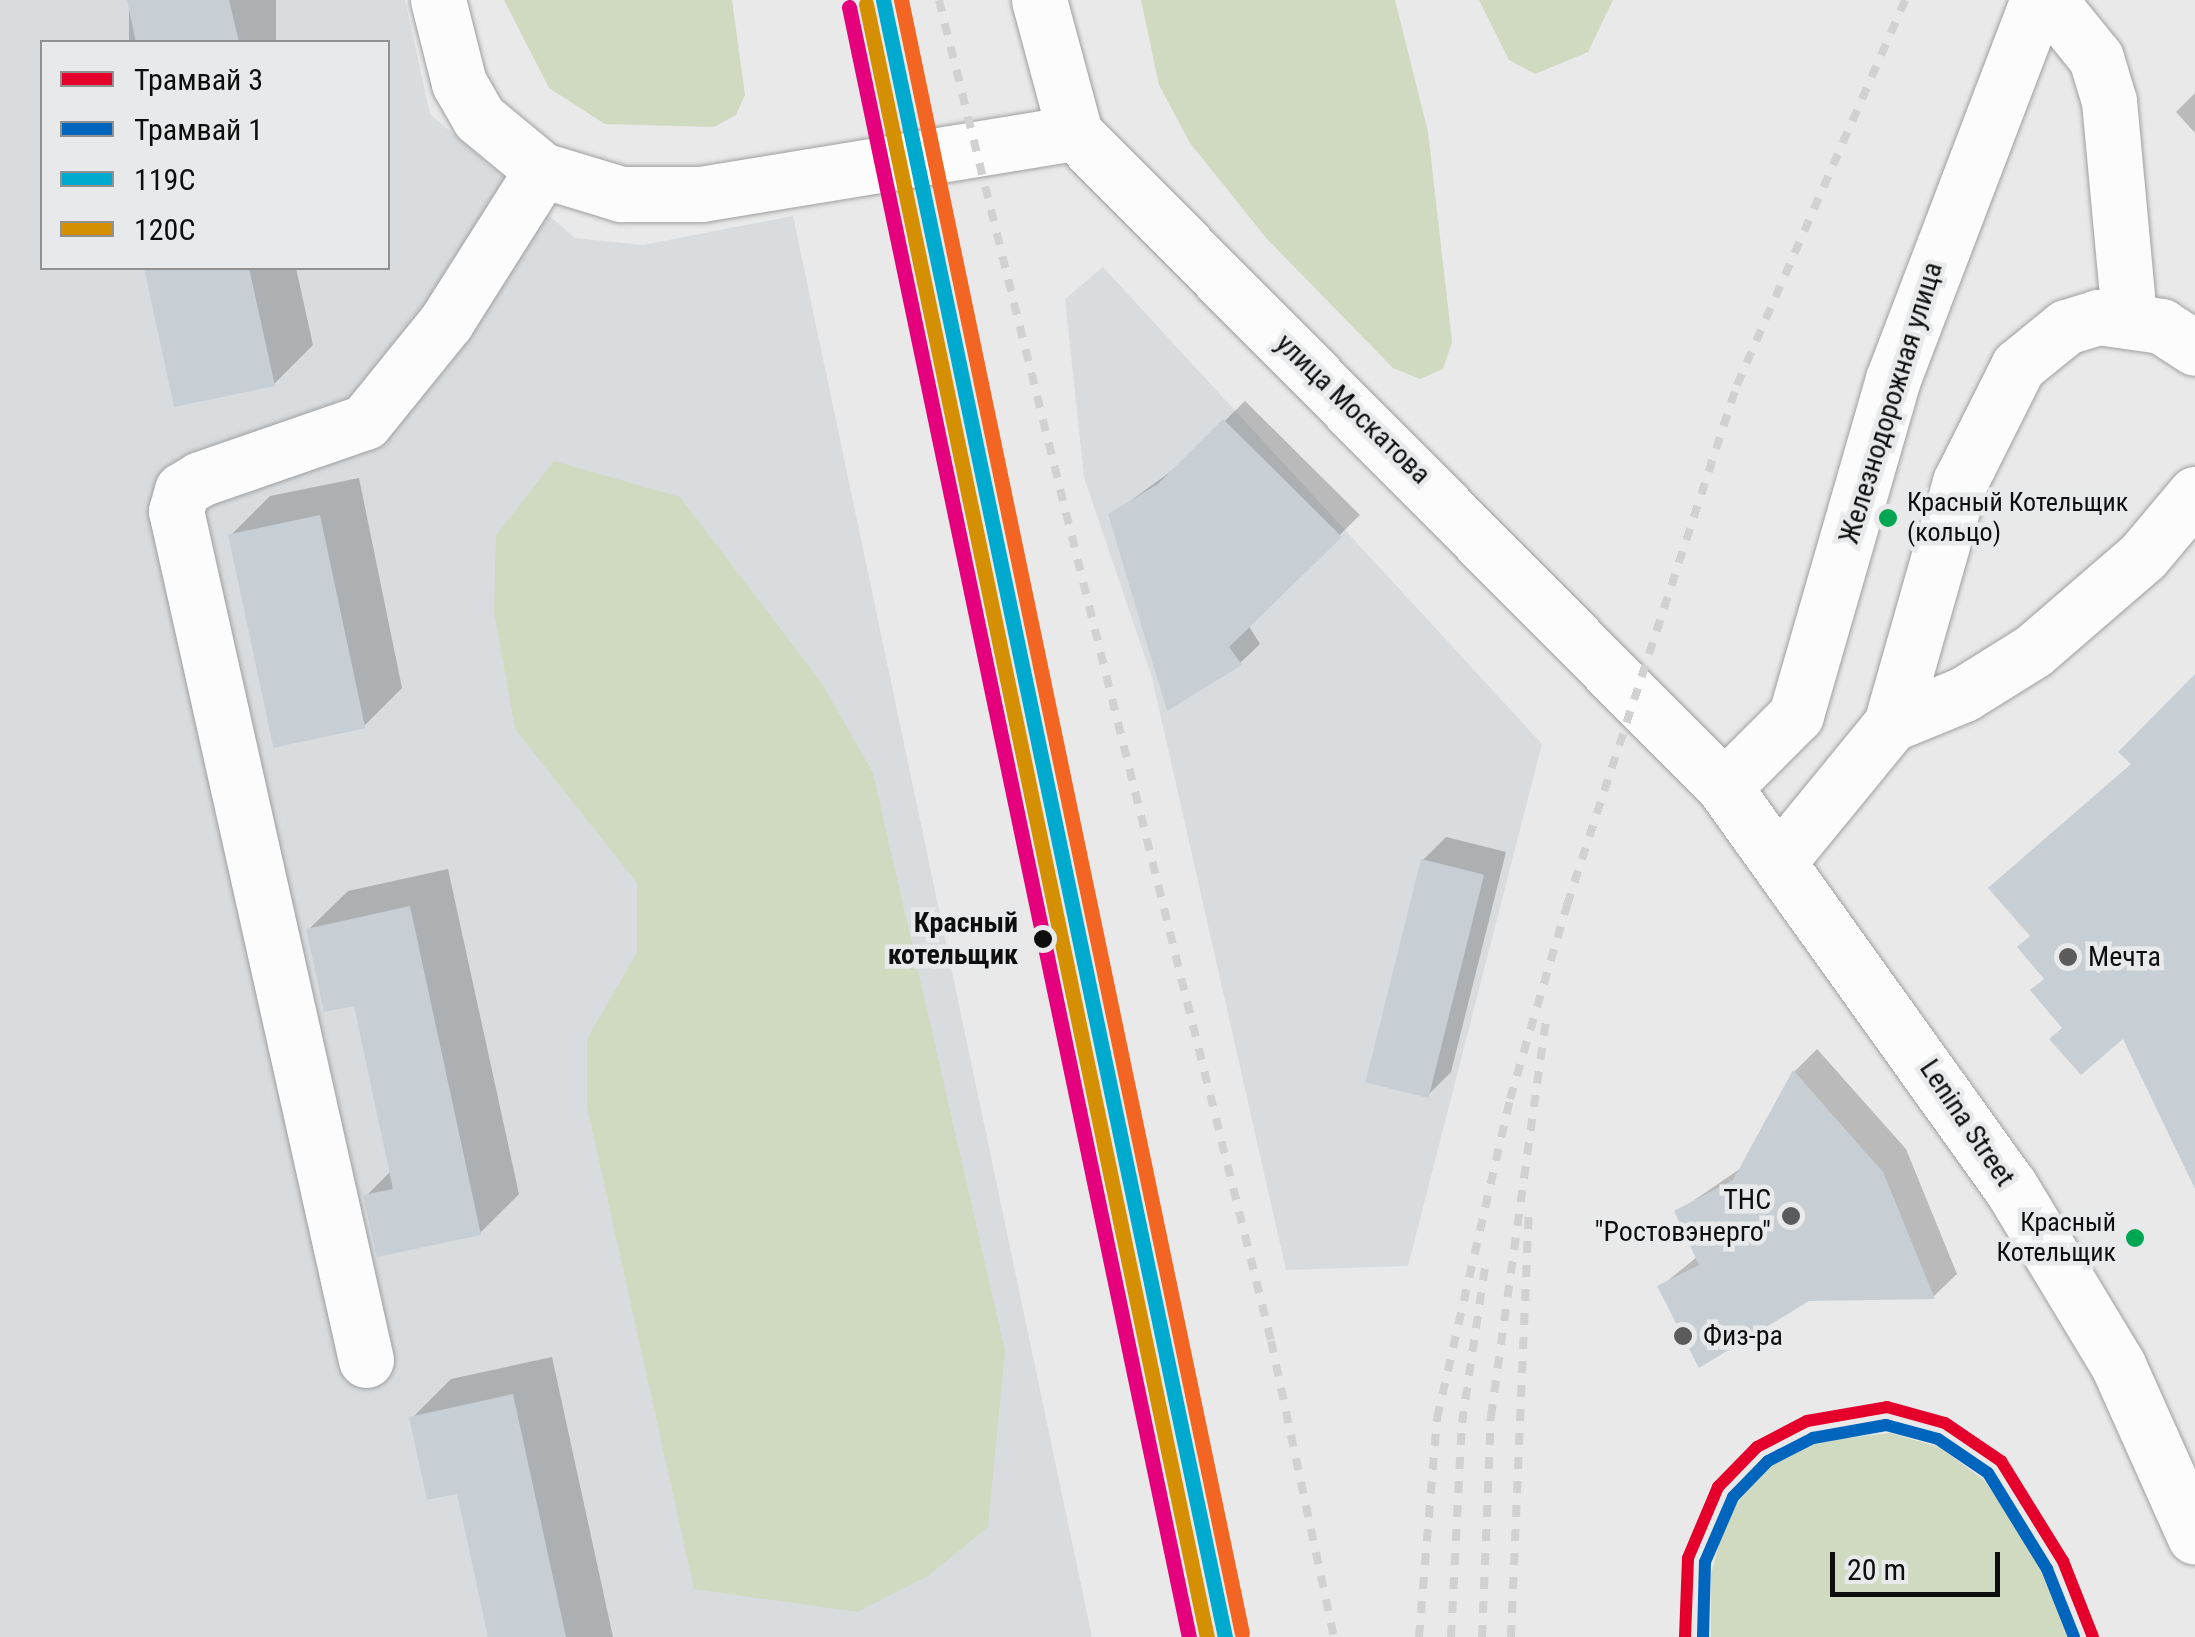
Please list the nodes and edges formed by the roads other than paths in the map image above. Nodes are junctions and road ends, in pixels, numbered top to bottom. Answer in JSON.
{"nodes":[{"id":1,"x":1039,"y":0,"type":"edge"},
{"id":2,"x":2038,"y":0,"type":"edge"},
{"id":3,"x":2049,"y":0,"type":"edge"},
{"id":4,"x":443,"y":24,"type":"edge"},
{"id":5,"x":1075,"y":134,"type":"junction"},
{"id":6,"x":542,"y":170,"type":"junction"},
{"id":7,"x":2129,"y":316,"type":"junction"},
{"id":8,"x":2195,"y":348,"type":"edge"},
{"id":9,"x":2195,"y":494,"type":"edge"},
{"id":10,"x":1891,"y":724,"type":"junction"},
{"id":11,"x":1724,"y":787,"type":"junction"},
{"id":12,"x":1778,"y":860,"type":"junction"},
{"id":13,"x":366,"y":1360,"type":"dead end"},
{"id":14,"x":2195,"y":1537,"type":"edge"}],
"edges":[{"from":1,"to":5,"type":"street","name":"улица Москатова"},
{"from":2,"to":11,"type":"street","name":"Железнодорожная улица"},
{"from":3,"to":7,"type":"street"},
{"from":4,"to":6,"type":"street"},
{"from":5,"to":6,"type":"street"},
{"from":5,"to":11,"type":"street","name":"улица Москатова"},
{"from":6,"to":13,"type":"street"},
{"from":7,"to":8,"type":"street"},
{"from":7,"to":10,"type":"street"},
{"from":9,"to":10,"type":"street"},
{"from":10,"to":12,"type":"street"},
{"from":11,"to":12,"type":"street","name":"Lenina Street"},
{"from":12,"to":14,"type":"street","name":"Lenina Street"}]}
